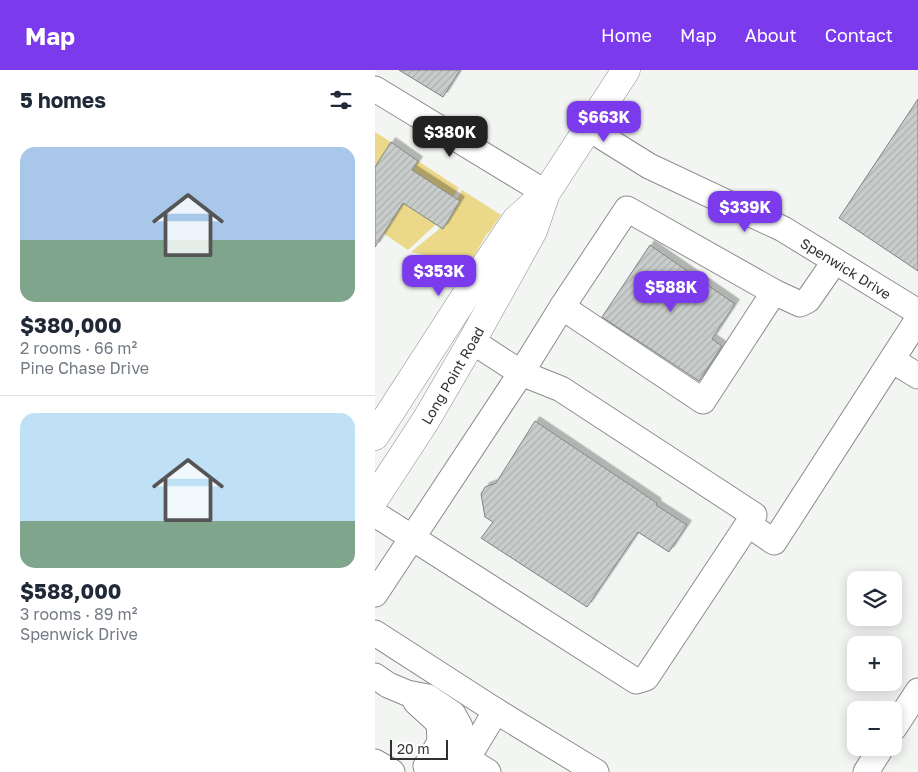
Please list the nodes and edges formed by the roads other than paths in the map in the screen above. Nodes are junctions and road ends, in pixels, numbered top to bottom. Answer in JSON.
{"nodes":[{"id":1,"x":627,"y":70,"type":"edge"},
{"id":2,"x":375,"y":88,"type":"edge"},
{"id":3,"x":588,"y":128,"type":"junction"},
{"id":4,"x":546,"y":193,"type":"junction"},
{"id":5,"x":835,"y":261,"type":"junction"},
{"id":6,"x":774,"y":292,"type":"junction"},
{"id":7,"x":562,"y":307,"type":"junction"},
{"id":8,"x":918,"y":312,"type":"edge"},
{"id":9,"x":918,"y":319,"type":"edge"},
{"id":10,"x":445,"y":328,"type":"junction"},
{"id":11,"x":472,"y":341,"type":"junction"},
{"id":12,"x":892,"y":360,"type":"junction"},
{"id":13,"x":521,"y":373,"type":"junction"},
{"id":14,"x":918,"y":376,"type":"edge"},
{"id":15,"x":375,"y":436,"type":"edge"},
{"id":16,"x":375,"y":498,"type":"edge"},
{"id":17,"x":375,"y":514,"type":"edge"},
{"id":18,"x":749,"y":524,"type":"junction"},
{"id":19,"x":413,"y":538,"type":"junction"},
{"id":20,"x":375,"y":594,"type":"edge"},
{"id":21,"x":375,"y":633,"type":"edge"},
{"id":22,"x":375,"y":676,"type":"edge"},
{"id":23,"x":918,"y":691,"type":"edge"},
{"id":24,"x":407,"y":694,"type":"junction"},
{"id":25,"x":496,"y":710,"type":"junction"},
{"id":26,"x":902,"y":716,"type":"edge"},
{"id":27,"x":876,"y":756,"type":"edge"},
{"id":28,"x":375,"y":762,"type":"edge"},
{"id":29,"x":463,"y":766,"type":"edge"},
{"id":30,"x":593,"y":771,"type":"edge"},
{"id":31,"x":392,"y":772,"type":"edge"},
{"id":32,"x":425,"y":772,"type":"edge"},
{"id":33,"x":438,"y":772,"type":"edge"},
{"id":34,"x":488,"y":772,"type":"edge"},
{"id":35,"x":866,"y":772,"type":"edge"}],
"edges":[{"from":1,"to":3,"type":"main road","name":"Long Point Road"},
{"from":2,"to":4,"type":"street"},
{"from":3,"to":4,"type":"main road","name":"Long Point Road"},
{"from":3,"to":5,"type":"street","name":"Spenwick Drive"},
{"from":4,"to":10,"type":"main road","name":"Long Point Road"},
{"from":4,"to":11,"type":"main road","name":"Long Point Road"},
{"from":5,"to":6,"type":"street"},
{"from":5,"to":8,"type":"street","name":"Spenwick Drive"},
{"from":6,"to":7,"type":"street"},
{"from":6,"to":7,"type":"street"},
{"from":7,"to":13,"type":"street"},
{"from":9,"to":12,"type":"street"},
{"from":10,"to":11,"type":"main road"},
{"from":10,"to":15,"type":"main road","name":"Long Point Road"},
{"from":11,"to":13,"type":"street"},
{"from":11,"to":16,"type":"main road","name":"Long Point Road"},
{"from":12,"to":14,"type":"street"},
{"from":12,"to":18,"type":"street"},
{"from":13,"to":18,"type":"street"},
{"from":13,"to":19,"type":"street"},
{"from":17,"to":19,"type":"street"},
{"from":18,"to":19,"type":"street"},
{"from":19,"to":20,"type":"street"},
{"from":21,"to":25,"type":"street"},
{"from":22,"to":24,"type":"street"},
{"from":23,"to":26,"type":"street"},
{"from":24,"to":32,"type":"street"},
{"from":24,"to":33,"type":"street"},
{"from":25,"to":29,"type":"street"},
{"from":25,"to":30,"type":"street"},
{"from":27,"to":35,"type":"street"},
{"from":28,"to":31,"type":"street"},
{"from":29,"to":34,"type":"street"}]}
